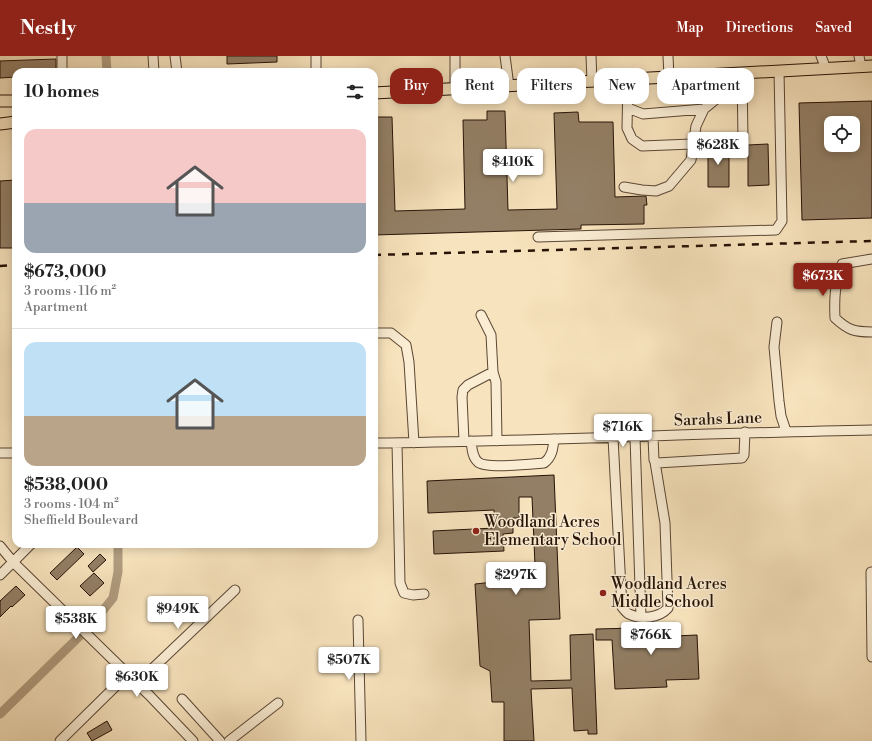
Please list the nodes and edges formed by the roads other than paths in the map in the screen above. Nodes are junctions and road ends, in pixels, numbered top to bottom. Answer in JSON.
{"nodes":[{"id":1,"x":62,"y":56,"type":"edge"},
{"id":2,"x":153,"y":56,"type":"edge"},
{"id":3,"x":176,"y":56,"type":"edge"},
{"id":4,"x":316,"y":56,"type":"edge"},
{"id":5,"x":455,"y":56,"type":"edge"},
{"id":6,"x":505,"y":56,"type":"edge"},
{"id":7,"x":591,"y":56,"type":"edge"},
{"id":8,"x":668,"y":56,"type":"edge"},
{"id":9,"x":821,"y":56,"type":"edge"},
{"id":10,"x":858,"y":56,"type":"edge"},
{"id":11,"x":867,"y":67,"type":"edge"},
{"id":12,"x":62,"y":68,"type":"edge"},
{"id":13,"x":154,"y":68,"type":"edge"},
{"id":14,"x":177,"y":68,"type":"edge"},
{"id":15,"x":316,"y":68,"type":"edge"},
{"id":16,"x":455,"y":68,"type":"edge"},
{"id":17,"x":507,"y":68,"type":"edge"},
{"id":18,"x":669,"y":68,"type":"edge"},
{"id":19,"x":826,"y":69,"type":"junction"},
{"id":20,"x":778,"y":71,"type":"junction"},
{"id":21,"x":754,"y":73,"type":"edge"},
{"id":22,"x":592,"y":81,"type":"joint"},
{"id":23,"x":509,"y":86,"type":"edge"},
{"id":24,"x":451,"y":89,"type":"edge"},
{"id":25,"x":378,"y":94,"type":"edge"},
{"id":26,"x":0,"y":101,"type":"edge"},
{"id":27,"x":12,"y":101,"type":"edge"},
{"id":28,"x":628,"y":104,"type":"edge"},
{"id":29,"x":711,"y":104,"type":"edge"},
{"id":30,"x":742,"y":104,"type":"edge"},
{"id":31,"x":628,"y":108,"type":"junction"},
{"id":32,"x":704,"y":109,"type":"junction"},
{"id":33,"x":12,"y":122,"type":"edge"},
{"id":34,"x":0,"y":124,"type":"edge"},
{"id":35,"x":743,"y":139,"type":"dead end"},
{"id":36,"x":692,"y":144,"type":"junction"},
{"id":37,"x":624,"y":186,"type":"dead end"},
{"id":38,"x":538,"y":237,"type":"dead end"},
{"id":39,"x":872,"y":259,"type":"edge"},
{"id":40,"x":481,"y":315,"type":"dead end"},
{"id":41,"x":776,"y":322,"type":"dead end"},
{"id":42,"x":872,"y":332,"type":"edge"},
{"id":43,"x":378,"y":333,"type":"edge"},
{"id":44,"x":493,"y":372,"type":"junction"},
{"id":45,"x":872,"y":430,"type":"edge"},
{"id":46,"x":786,"y":431,"type":"junction"},
{"id":47,"x":744,"y":432,"type":"junction"},
{"id":48,"x":635,"y":437,"type":"junction"},
{"id":49,"x":653,"y":437,"type":"junction"},
{"id":50,"x":613,"y":438,"type":"junction"},
{"id":51,"x":554,"y":439,"type":"junction"},
{"id":52,"x":467,"y":441,"type":"junction"},
{"id":53,"x":497,"y":441,"type":"junction"},
{"id":54,"x":378,"y":443,"type":"edge"},
{"id":55,"x":397,"y":443,"type":"junction"},
{"id":56,"x":414,"y":443,"type":"junction"},
{"id":57,"x":0,"y":453,"type":"edge"},
{"id":58,"x":12,"y":453,"type":"edge"},
{"id":59,"x":655,"y":462,"type":"junction"},
{"id":60,"x":0,"y":546,"type":"edge"},
{"id":61,"x":28,"y":548,"type":"edge"},
{"id":62,"x":14,"y":563,"type":"junction"},
{"id":63,"x":872,"y":572,"type":"edge"},
{"id":64,"x":0,"y":575,"type":"edge"},
{"id":65,"x":235,"y":590,"type":"dead end"},
{"id":66,"x":424,"y":594,"type":"dead end"},
{"id":67,"x":641,"y":617,"type":"junction"},
{"id":68,"x":358,"y":620,"type":"dead end"},
{"id":69,"x":872,"y":656,"type":"edge"},
{"id":70,"x":127,"y":675,"type":"junction"},
{"id":71,"x":137,"y":685,"type":"junction"},
{"id":72,"x":182,"y":699,"type":"dead end"},
{"id":73,"x":278,"y":703,"type":"dead end"},
{"id":74,"x":60,"y":741,"type":"edge"},
{"id":75,"x":193,"y":741,"type":"edge"},
{"id":76,"x":220,"y":741,"type":"edge"},
{"id":77,"x":230,"y":741,"type":"edge"},
{"id":78,"x":360,"y":741,"type":"edge"}],
"edges":[{"from":1,"to":12,"type":"street"},
{"from":2,"to":13,"type":"street"},
{"from":3,"to":14,"type":"street"},
{"from":4,"to":15,"type":"street"},
{"from":5,"to":16,"type":"street"},
{"from":6,"to":17,"type":"street"},
{"from":7,"to":22,"type":"street"},
{"from":8,"to":18,"type":"street"},
{"from":9,"to":19,"type":"street"},
{"from":10,"to":11,"type":"street"},
{"from":11,"to":19,"type":"main road"},
{"from":19,"to":20,"type":"main road"},
{"from":20,"to":21,"type":"main road"},
{"from":20,"to":38,"type":"street"},
{"from":22,"to":23,"type":"main road"},
{"from":24,"to":25,"type":"main road"},
{"from":26,"to":27,"type":"main road"},
{"from":28,"to":31,"type":"street"},
{"from":29,"to":32,"type":"street"},
{"from":30,"to":35,"type":"street"},
{"from":31,"to":32,"type":"street"},
{"from":31,"to":36,"type":"street"},
{"from":32,"to":36,"type":"street"},
{"from":33,"to":34,"type":"main road"},
{"from":36,"to":37,"type":"street"},
{"from":39,"to":42,"type":"street"},
{"from":40,"to":44,"type":"street"},
{"from":41,"to":46,"type":"street"},
{"from":43,"to":56,"type":"street"},
{"from":44,"to":52,"type":"street"},
{"from":44,"to":53,"type":"street"},
{"from":45,"to":46,"type":"street","name":"Sarahs Lane"},
{"from":46,"to":47,"type":"street","name":"Sarahs Lane"},
{"from":47,"to":49,"type":"street","name":"Sarahs Lane"},
{"from":47,"to":59,"type":"street"},
{"from":48,"to":49,"type":"street","name":"Sarahs Lane"},
{"from":48,"to":50,"type":"street","name":"Sarahs Lane"},
{"from":48,"to":67,"type":"street"},
{"from":49,"to":59,"type":"street"},
{"from":50,"to":51,"type":"street","name":"Sarahs Lane"},
{"from":50,"to":67,"type":"street"},
{"from":51,"to":52,"type":"street"},
{"from":51,"to":53,"type":"street","name":"Sarahs Lane"},
{"from":52,"to":53,"type":"street","name":"Sarahs Lane"},
{"from":52,"to":56,"type":"street","name":"Sarahs Lane"},
{"from":54,"to":55,"type":"street","name":"Sarahs Lane"},
{"from":55,"to":56,"type":"street","name":"Sarahs Lane"},
{"from":55,"to":66,"type":"street"},
{"from":57,"to":58,"type":"street"},
{"from":59,"to":67,"type":"street"},
{"from":60,"to":62,"type":"street"},
{"from":61,"to":62,"type":"street"},
{"from":62,"to":64,"type":"street"},
{"from":62,"to":70,"type":"street"},
{"from":63,"to":69,"type":"street"},
{"from":65,"to":71,"type":"street"},
{"from":68,"to":78,"type":"street"},
{"from":70,"to":71,"type":"street"},
{"from":70,"to":74,"type":"street"},
{"from":71,"to":75,"type":"street"},
{"from":72,"to":76,"type":"street"},
{"from":73,"to":77,"type":"street"}]}
